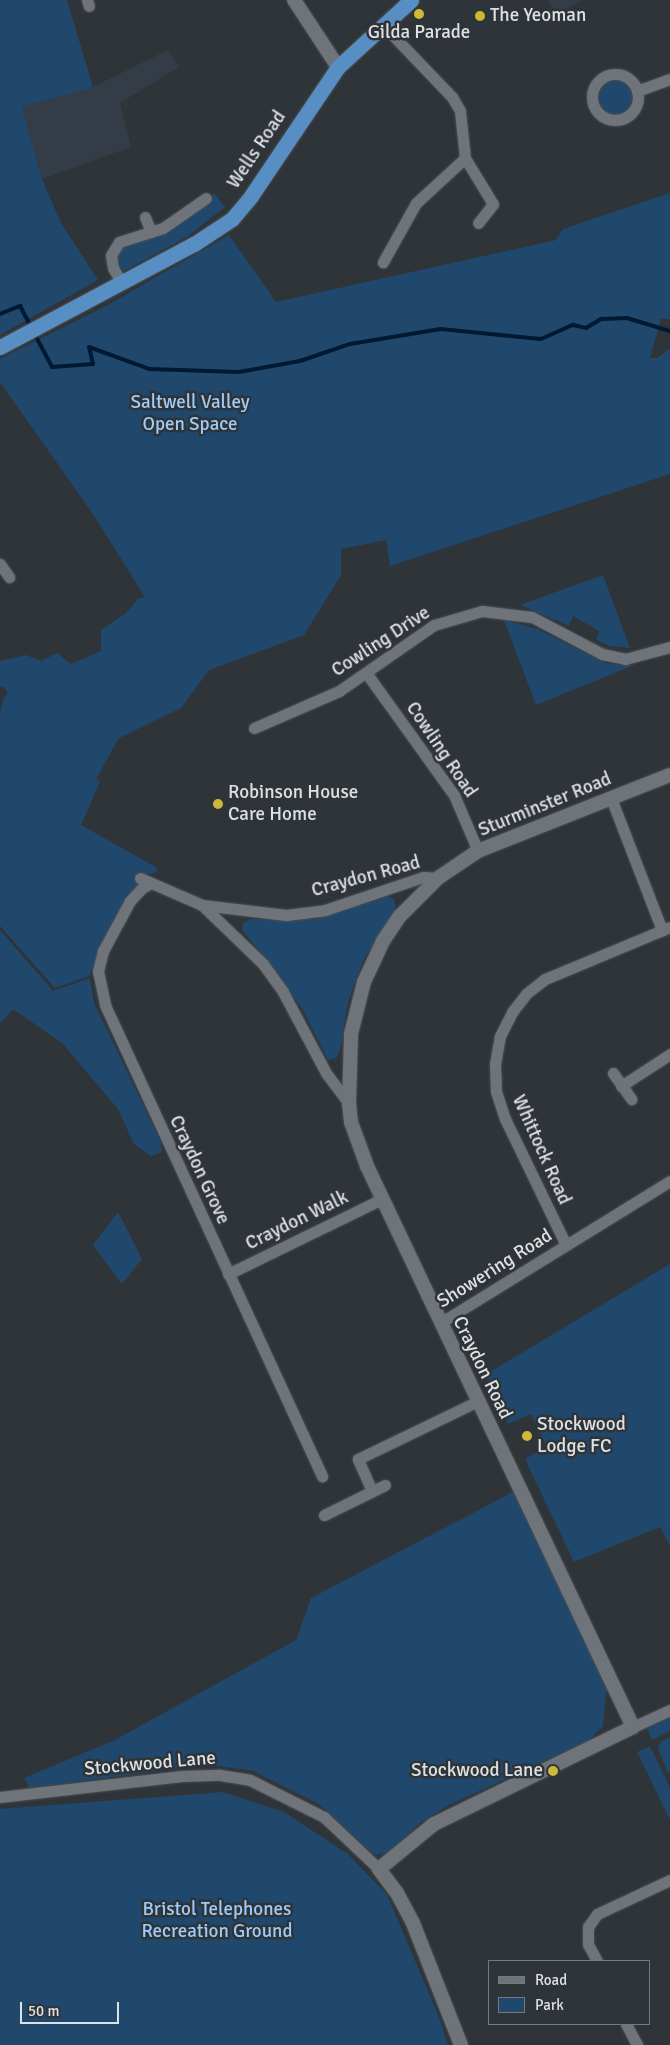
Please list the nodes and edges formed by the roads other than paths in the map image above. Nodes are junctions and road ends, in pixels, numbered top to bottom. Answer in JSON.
{"nodes":[{"id":1,"x":294,"y":0,"type":"edge"},
{"id":2,"x":411,"y":0,"type":"edge"},
{"id":3,"x":382,"y":24,"type":"junction"},
{"id":4,"x":338,"y":67,"type":"junction"},
{"id":5,"x":670,"y":79,"type":"edge"},
{"id":6,"x":637,"y":91,"type":"junction"},
{"id":7,"x":465,"y":158,"type":"junction"},
{"id":8,"x":206,"y":198,"type":"dead end"},
{"id":9,"x":145,"y":217,"type":"dead end"},
{"id":10,"x":478,"y":223,"type":"dead end"},
{"id":11,"x":151,"y":232,"type":"junction"},
{"id":12,"x":383,"y":262,"type":"dead end"},
{"id":13,"x":116,"y":286,"type":"junction"},
{"id":14,"x":0,"y":348,"type":"edge"},
{"id":15,"x":0,"y":564,"type":"edge"},
{"id":16,"x":9,"y":576,"type":"dead end"},
{"id":17,"x":670,"y":647,"type":"edge"},
{"id":18,"x":367,"y":674,"type":"junction"},
{"id":19,"x":254,"y":728,"type":"dead end"},
{"id":20,"x":670,"y":775,"type":"edge"},
{"id":21,"x":610,"y":798,"type":"junction"},
{"id":22,"x":478,"y":851,"type":"junction"},
{"id":23,"x":140,"y":878,"type":"dead end"},
{"id":24,"x":438,"y":878,"type":"junction"},
{"id":25,"x":151,"y":883,"type":"junction"},
{"id":26,"x":202,"y":905,"type":"junction"},
{"id":27,"x":666,"y":928,"type":"edge"},
{"id":28,"x":670,"y":1054,"type":"edge"},
{"id":29,"x":613,"y":1073,"type":"dead end"},
{"id":30,"x":622,"y":1086,"type":"junction"},
{"id":31,"x":631,"y":1099,"type":"dead end"},
{"id":32,"x":349,"y":1103,"type":"junction"},
{"id":33,"x":670,"y":1181,"type":"edge"},
{"id":34,"x":382,"y":1199,"type":"junction"},
{"id":35,"x":566,"y":1245,"type":"junction"},
{"id":36,"x":228,"y":1274,"type":"junction"},
{"id":37,"x":440,"y":1323,"type":"junction"},
{"id":38,"x":478,"y":1401,"type":"junction"},
{"id":39,"x":322,"y":1476,"type":"dead end"},
{"id":40,"x":385,"y":1485,"type":"dead end"},
{"id":41,"x":372,"y":1491,"type":"junction"},
{"id":42,"x":324,"y":1515,"type":"dead end"},
{"id":43,"x":670,"y":1710,"type":"edge"},
{"id":44,"x":633,"y":1727,"type":"junction"},
{"id":45,"x":0,"y":1797,"type":"edge"},
{"id":46,"x":379,"y":1869,"type":"junction"},
{"id":47,"x":670,"y":1880,"type":"edge"},
{"id":48,"x":596,"y":1960,"type":"edge"},
{"id":49,"x":626,"y":2025,"type":"edge"},
{"id":50,"x":461,"y":2045,"type":"edge"},
{"id":51,"x":636,"y":2045,"type":"edge"}],
"edges":[{"from":1,"to":4,"type":"street"},
{"from":2,"to":3,"type":"highway","name":"Wells Road"},
{"from":3,"to":4,"type":"highway","name":"Wells Road"},
{"from":3,"to":7,"type":"street"},
{"from":4,"to":13,"type":"highway","name":"Wells Road"},
{"from":5,"to":6,"type":"street"},
{"from":6,"to":6,"type":"street"},
{"from":7,"to":10,"type":"street"},
{"from":7,"to":12,"type":"street"},
{"from":8,"to":11,"type":"street"},
{"from":9,"to":11,"type":"street"},
{"from":11,"to":13,"type":"street"},
{"from":13,"to":14,"type":"highway","name":"Wells Road"},
{"from":15,"to":16,"type":"street"},
{"from":17,"to":18,"type":"street","name":"Cowling Drive"},
{"from":18,"to":19,"type":"street","name":"Cowling Drive"},
{"from":18,"to":22,"type":"street","name":"Cowling Road"},
{"from":20,"to":21,"type":"street","name":"Sturminster Road"},
{"from":21,"to":22,"type":"street","name":"Sturminster Road"},
{"from":21,"to":27,"type":"street"},
{"from":22,"to":24,"type":"street","name":"Sturminster Road"},
{"from":23,"to":25,"type":"street","name":"Craydon Road"},
{"from":24,"to":26,"type":"street","name":"Craydon Road"},
{"from":24,"to":32,"type":"street","name":"Craydon Road"},
{"from":25,"to":26,"type":"street","name":"Craydon Road"},
{"from":25,"to":36,"type":"street","name":"Craydon Grove"},
{"from":26,"to":32,"type":"street","name":"Craydon Road"},
{"from":27,"to":35,"type":"street","name":"Whittock Road"},
{"from":28,"to":30,"type":"street"},
{"from":29,"to":30,"type":"street"},
{"from":30,"to":31,"type":"street"},
{"from":32,"to":34,"type":"street","name":"Craydon Road"},
{"from":33,"to":35,"type":"street","name":"Showering Road"},
{"from":34,"to":36,"type":"street","name":"Craydon Walk"},
{"from":34,"to":37,"type":"street","name":"Craydon Road"},
{"from":35,"to":37,"type":"street","name":"Showering Road"},
{"from":36,"to":39,"type":"street","name":"Craydon Grove"},
{"from":37,"to":38,"type":"street","name":"Craydon Road"},
{"from":38,"to":41,"type":"street"},
{"from":38,"to":44,"type":"street","name":"Craydon Road"},
{"from":40,"to":41,"type":"street"},
{"from":41,"to":42,"type":"street"},
{"from":43,"to":44,"type":"street"},
{"from":44,"to":46,"type":"street"},
{"from":45,"to":46,"type":"street","name":"Stockwood Lane"},
{"from":46,"to":50,"type":"street","name":"Stockwood Lane"},
{"from":47,"to":48,"type":"street"},
{"from":49,"to":51,"type":"street"}]}
